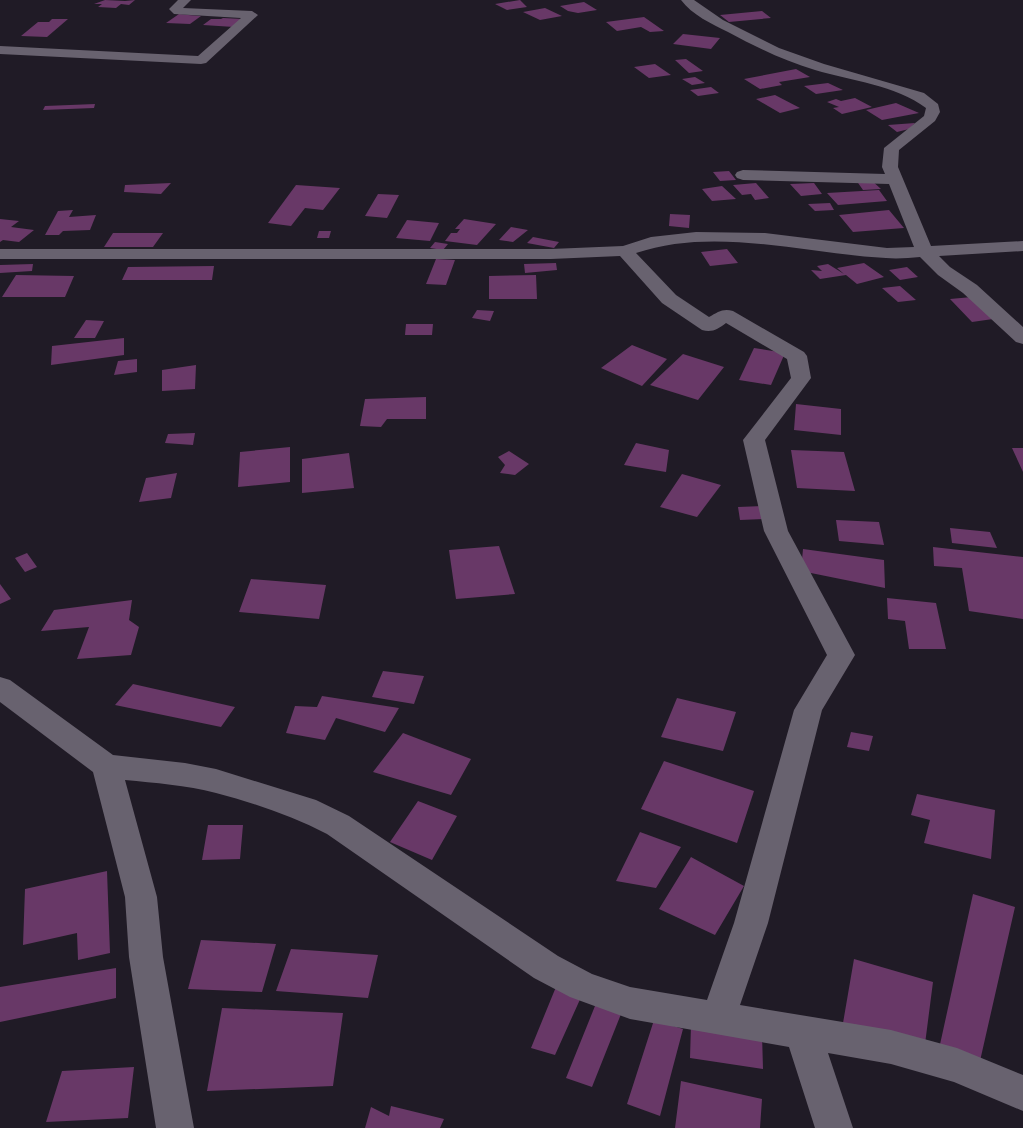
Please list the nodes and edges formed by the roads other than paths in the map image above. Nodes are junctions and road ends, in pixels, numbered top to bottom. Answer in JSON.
{"nodes":[{"id":1,"x":185,"y":0,"type":"edge"},
{"id":2,"x":687,"y":0,"type":"edge"},
{"id":3,"x":0,"y":50,"type":"edge"},
{"id":4,"x":743,"y":175,"type":"dead end"},
{"id":5,"x":896,"y":179,"type":"junction"},
{"id":6,"x":1023,"y":246,"type":"edge"},
{"id":7,"x":625,"y":251,"type":"junction"},
{"id":8,"x":925,"y":252,"type":"junction"},
{"id":9,"x":0,"y":254,"type":"edge"},
{"id":10,"x":1023,"y":338,"type":"edge"},
{"id":11,"x":0,"y":687,"type":"edge"},
{"id":12,"x":106,"y":766,"type":"junction"},
{"id":13,"x":718,"y":1018,"type":"junction"},
{"id":14,"x":803,"y":1032,"type":"junction"},
{"id":15,"x":1023,"y":1094,"type":"edge"},
{"id":16,"x":175,"y":1128,"type":"edge"},
{"id":17,"x":834,"y":1128,"type":"edge"}],
"edges":[{"from":1,"to":3,"type":"street"},
{"from":2,"to":5,"type":"street"},
{"from":4,"to":5,"type":"street"},
{"from":5,"to":8,"type":"street"},
{"from":6,"to":8,"type":"street"},
{"from":7,"to":8,"type":"street"},
{"from":7,"to":9,"type":"street"},
{"from":7,"to":13,"type":"street"},
{"from":8,"to":10,"type":"street"},
{"from":11,"to":12,"type":"street"},
{"from":12,"to":13,"type":"street"},
{"from":12,"to":16,"type":"street"},
{"from":13,"to":14,"type":"street"},
{"from":14,"to":15,"type":"street"},
{"from":14,"to":17,"type":"street"}]}
